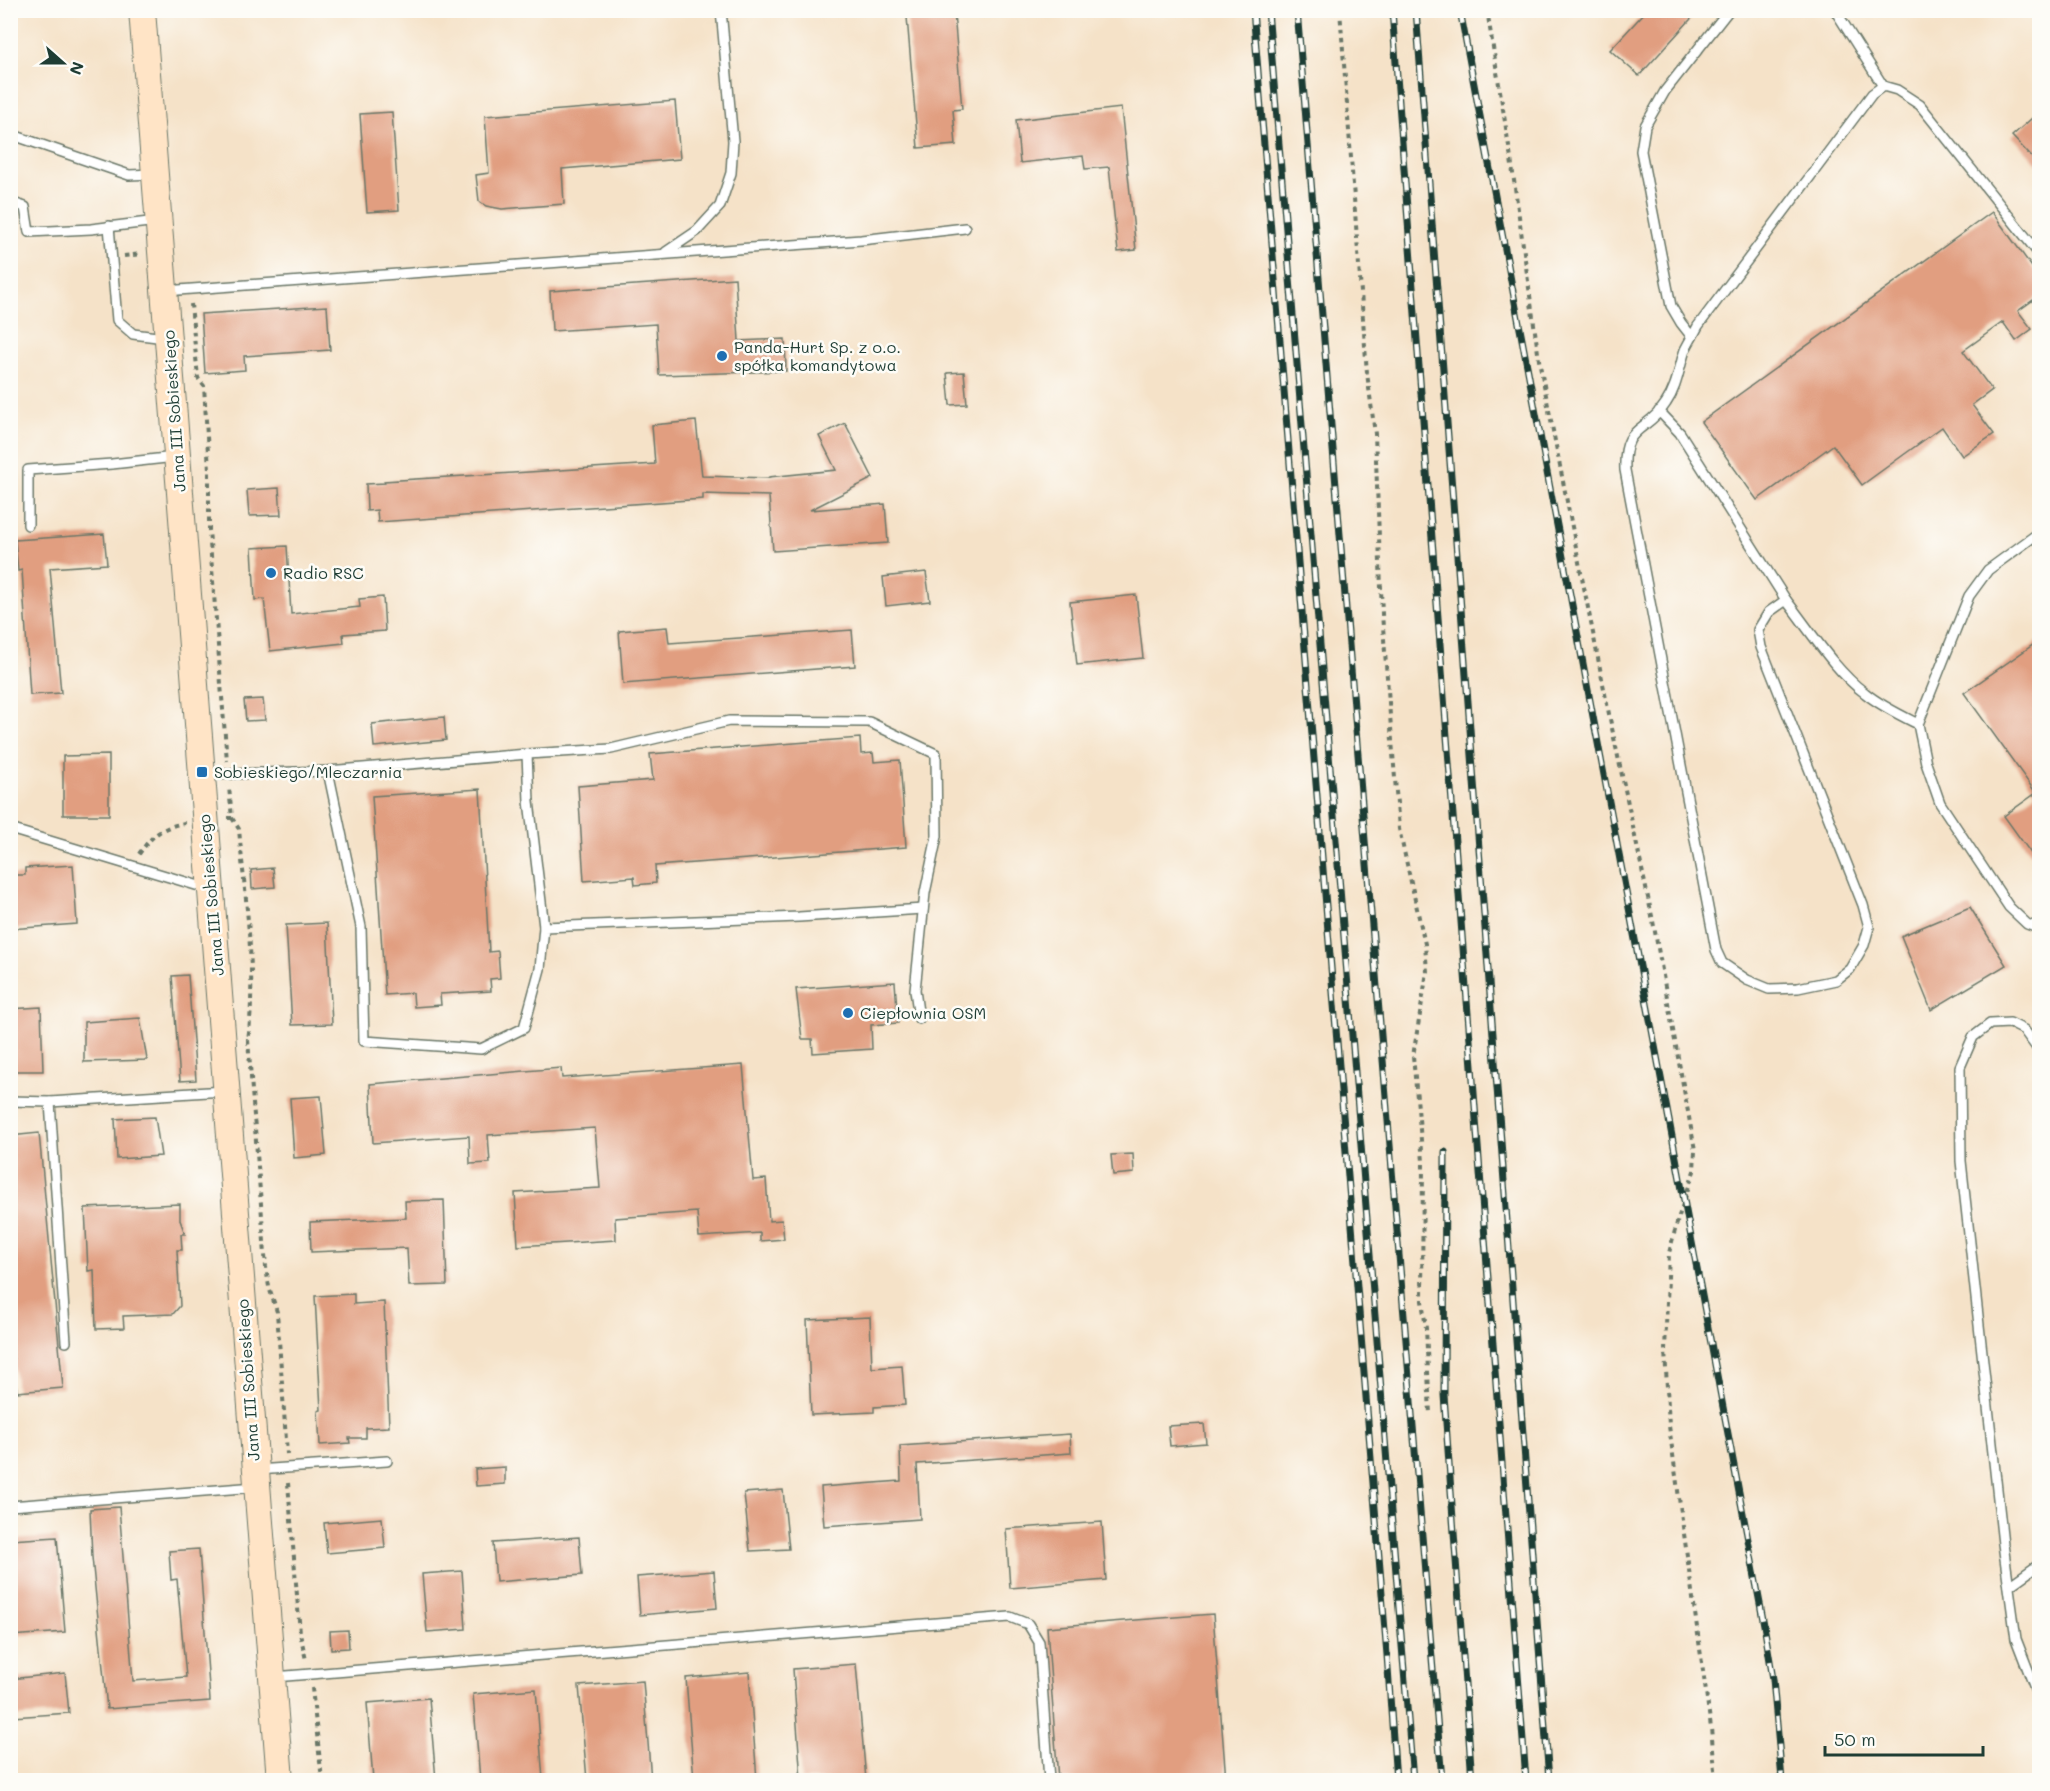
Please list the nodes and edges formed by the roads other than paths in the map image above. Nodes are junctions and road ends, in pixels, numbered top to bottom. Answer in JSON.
{"nodes":[{"id":1,"x":142,"y":10,"type":"edge"},
{"id":2,"x":721,"y":10,"type":"edge"},
{"id":3,"x":1729,"y":10,"type":"edge"},
{"id":4,"x":1835,"y":10,"type":"edge"},
{"id":5,"x":1883,"y":86,"type":"junction"},
{"id":6,"x":10,"y":134,"type":"edge"},
{"id":7,"x":155,"y":174,"type":"junction"},
{"id":8,"x":10,"y":202,"type":"edge"},
{"id":9,"x":159,"y":221,"type":"junction"},
{"id":10,"x":109,"y":226,"type":"junction"},
{"id":11,"x":965,"y":228,"type":"dead end"},
{"id":12,"x":664,"y":254,"type":"junction"},
{"id":13,"x":2040,"y":255,"type":"edge"},
{"id":14,"x":165,"y":291,"type":"junction"},
{"id":15,"x":1692,"y":337,"type":"junction"},
{"id":16,"x":169,"y":339,"type":"junction"},
{"id":17,"x":1659,"y":411,"type":"junction"},
{"id":18,"x":177,"y":457,"type":"junction"},
{"id":19,"x":28,"y":525,"type":"dead end"},
{"id":20,"x":2040,"y":532,"type":"edge"},
{"id":21,"x":1786,"y":600,"type":"junction"},
{"id":22,"x":1918,"y":724,"type":"junction"},
{"id":23,"x":527,"y":754,"type":"junction"},
{"id":24,"x":328,"y":771,"type":"junction"},
{"id":25,"x":202,"y":775,"type":"junction"},
{"id":26,"x":10,"y":829,"type":"edge"},
{"id":27,"x":211,"y":889,"type":"junction"},
{"id":28,"x":923,"y":909,"type":"junction"},
{"id":29,"x":544,"y":927,"type":"junction"},
{"id":30,"x":2040,"y":930,"type":"edge"},
{"id":31,"x":919,"y":1018,"type":"dead end"},
{"id":32,"x":2039,"y":1051,"type":"edge"},
{"id":33,"x":227,"y":1091,"type":"junction"},
{"id":34,"x":10,"y":1101,"type":"edge"},
{"id":35,"x":50,"y":1102,"type":"junction"},
{"id":36,"x":66,"y":1342,"type":"dead end"},
{"id":37,"x":387,"y":1461,"type":"dead end"},
{"id":38,"x":255,"y":1479,"type":"junction"},
{"id":39,"x":10,"y":1506,"type":"edge"},
{"id":40,"x":2040,"y":1564,"type":"edge"},
{"id":41,"x":2009,"y":1586,"type":"junction"},
{"id":42,"x":272,"y":1677,"type":"junction"},
{"id":43,"x":2040,"y":1701,"type":"edge"},
{"id":44,"x":280,"y":1780,"type":"edge"},
{"id":45,"x":1049,"y":1780,"type":"edge"}],
"edges":[{"from":1,"to":7,"type":"main road","name":"Jana III Sobieskiego"},
{"from":2,"to":12,"type":"lane"},
{"from":3,"to":15,"type":"lane"},
{"from":4,"to":5,"type":"lane"},
{"from":5,"to":13,"type":"lane"},
{"from":5,"to":15,"type":"lane"},
{"from":6,"to":7,"type":"lane"},
{"from":7,"to":9,"type":"main road","name":"Jana III Sobieskiego"},
{"from":8,"to":10,"type":"lane"},
{"from":9,"to":10,"type":"lane"},
{"from":9,"to":14,"type":"main road","name":"Jana III Sobieskiego"},
{"from":10,"to":16,"type":"lane"},
{"from":11,"to":12,"type":"lane"},
{"from":12,"to":14,"type":"lane"},
{"from":14,"to":16,"type":"main road","name":"Jana III Sobieskiego"},
{"from":15,"to":17,"type":"lane"},
{"from":16,"to":18,"type":"main road","name":"Jana III Sobieskiego"},
{"from":17,"to":21,"type":"lane"},
{"from":17,"to":21,"type":"lane"},
{"from":18,"to":19,"type":"lane"},
{"from":18,"to":25,"type":"main road","name":"Jana III Sobieskiego"},
{"from":20,"to":22,"type":"lane"},
{"from":21,"to":22,"type":"lane"},
{"from":22,"to":30,"type":"lane"},
{"from":23,"to":24,"type":"lane"},
{"from":23,"to":28,"type":"lane"},
{"from":23,"to":29,"type":"lane"},
{"from":24,"to":25,"type":"lane"},
{"from":24,"to":29,"type":"lane"},
{"from":25,"to":27,"type":"main road","name":"Jana III Sobieskiego"},
{"from":26,"to":27,"type":"lane"},
{"from":27,"to":33,"type":"main road","name":"Jana III Sobieskiego"},
{"from":28,"to":29,"type":"lane"},
{"from":28,"to":31,"type":"lane"},
{"from":32,"to":41,"type":"lane"},
{"from":33,"to":35,"type":"lane"},
{"from":33,"to":38,"type":"main road","name":"Jana III Sobieskiego"},
{"from":34,"to":35,"type":"lane"},
{"from":35,"to":36,"type":"lane"},
{"from":37,"to":38,"type":"lane"},
{"from":38,"to":39,"type":"lane"},
{"from":38,"to":42,"type":"main road","name":"Jana III Sobieskiego"},
{"from":40,"to":41,"type":"lane"},
{"from":41,"to":43,"type":"lane"},
{"from":42,"to":44,"type":"main road","name":"Jana III Sobieskiego"},
{"from":42,"to":45,"type":"lane"}]}
